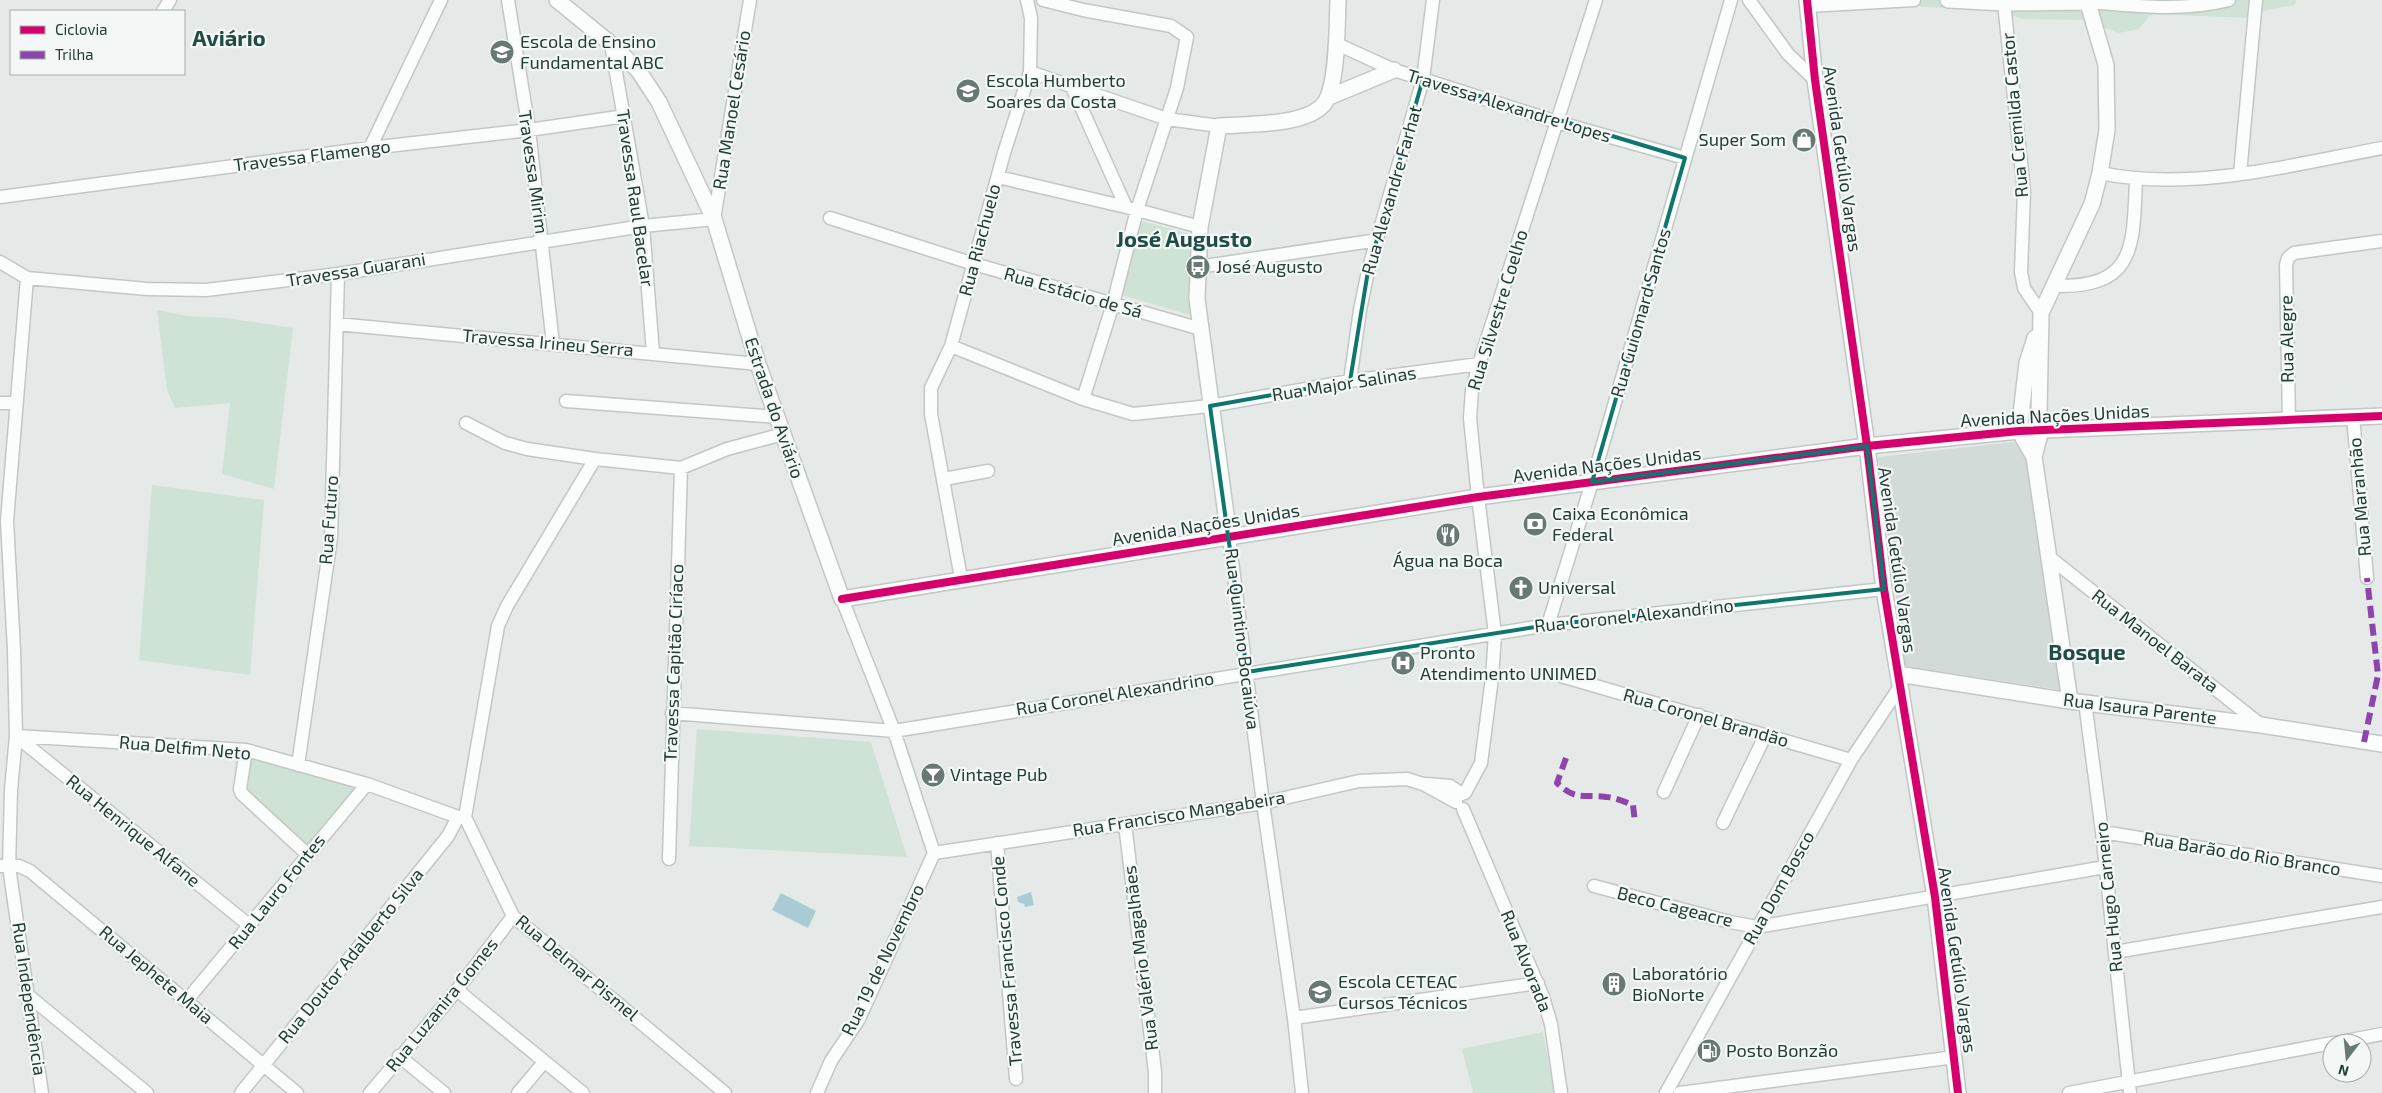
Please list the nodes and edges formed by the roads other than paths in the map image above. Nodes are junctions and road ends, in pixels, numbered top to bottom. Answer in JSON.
{"nodes":[{"id":1,"x":441,"y":0,"type":"edge"},
{"id":2,"x":508,"y":0,"type":"edge"},
{"id":3,"x":556,"y":0,"type":"edge"},
{"id":4,"x":750,"y":0,"type":"edge"},
{"id":5,"x":1027,"y":0,"type":"edge"},
{"id":6,"x":1043,"y":0,"type":"edge"},
{"id":7,"x":1338,"y":0,"type":"edge"},
{"id":8,"x":1433,"y":0,"type":"edge"},
{"id":9,"x":1596,"y":0,"type":"edge"},
{"id":10,"x":1731,"y":0,"type":"edge"},
{"id":11,"x":1749,"y":0,"type":"edge"},
{"id":12,"x":1914,"y":0,"type":"edge"},
{"id":13,"x":1948,"y":0,"type":"edge"},
{"id":14,"x":2229,"y":0,"type":"edge"},
{"id":15,"x":2256,"y":0,"type":"edge"},
{"id":16,"x":2088,"y":1,"type":"edge"},
{"id":17,"x":1807,"y":3,"type":"edge"},
{"id":18,"x":2004,"y":3,"type":"junction"},
{"id":19,"x":2154,"y":4,"type":"edge"},
{"id":20,"x":611,"y":44,"type":"junction"},
{"id":21,"x":1336,"y":44,"type":"junction"},
{"id":22,"x":1394,"y":70,"type":"junction"},
{"id":23,"x":1030,"y":72,"type":"junction"},
{"id":24,"x":1423,"y":79,"type":"junction"},
{"id":25,"x":1815,"y":80,"type":"junction"},
{"id":26,"x":1072,"y":88,"type":"junction"},
{"id":27,"x":1329,"y":97,"type":"junction"},
{"id":28,"x":625,"y":116,"type":"junction"},
{"id":29,"x":1167,"y":119,"type":"junction"},
{"id":30,"x":1557,"y":122,"type":"junction"},
{"id":31,"x":1219,"y":126,"type":"junction"},
{"id":32,"x":529,"y":130,"type":"junction"},
{"id":33,"x":370,"y":148,"type":"junction"},
{"id":34,"x":2382,"y":148,"type":"edge"},
{"id":35,"x":1685,"y":158,"type":"junction"},
{"id":36,"x":2100,"y":173,"type":"junction"},
{"id":37,"x":2240,"y":174,"type":"junction"},
{"id":38,"x":998,"y":177,"type":"junction"},
{"id":39,"x":2136,"y":179,"type":"junction"},
{"id":40,"x":0,"y":197,"type":"edge"},
{"id":41,"x":1131,"y":208,"type":"junction"},
{"id":42,"x":830,"y":218,"type":"dead end"},
{"id":43,"x":714,"y":219,"type":"junction"},
{"id":44,"x":643,"y":226,"type":"junction"},
{"id":45,"x":1200,"y":227,"type":"junction"},
{"id":46,"x":543,"y":240,"type":"junction"},
{"id":47,"x":1378,"y":240,"type":"junction"},
{"id":48,"x":2382,"y":241,"type":"edge"},
{"id":49,"x":0,"y":262,"type":"edge"},
{"id":50,"x":974,"y":264,"type":"junction"},
{"id":51,"x":1198,"y":267,"type":"junction"},
{"id":52,"x":338,"y":274,"type":"junction"},
{"id":53,"x":27,"y":278,"type":"junction"},
{"id":54,"x":2053,"y":286,"type":"junction"},
{"id":55,"x":1113,"y":304,"type":"junction"},
{"id":56,"x":2041,"y":313,"type":"junction"},
{"id":57,"x":337,"y":324,"type":"junction"},
{"id":58,"x":1201,"y":329,"type":"junction"},
{"id":59,"x":2040,"y":329,"type":"junction"},
{"id":60,"x":553,"y":344,"type":"junction"},
{"id":61,"x":951,"y":346,"type":"junction"},
{"id":62,"x":653,"y":353,"type":"junction"},
{"id":63,"x":758,"y":364,"type":"junction"},
{"id":64,"x":1479,"y":364,"type":"junction"},
{"id":65,"x":1350,"y":381,"type":"junction"},
{"id":66,"x":1083,"y":399,"type":"junction"},
{"id":67,"x":566,"y":401,"type":"dead end"},
{"id":68,"x":15,"y":403,"type":"junction"},
{"id":69,"x":0,"y":404,"type":"edge"},
{"id":70,"x":1210,"y":406,"type":"junction"},
{"id":71,"x":2353,"y":416,"type":"junction"},
{"id":72,"x":2382,"y":416,"type":"edge"},
{"id":73,"x":778,"y":417,"type":"junction"},
{"id":74,"x":2288,"y":420,"type":"junction"},
{"id":75,"x":466,"y":422,"type":"dead end"},
{"id":76,"x":2041,"y":430,"type":"junction"},
{"id":77,"x":2019,"y":431,"type":"junction"},
{"id":78,"x":783,"y":434,"type":"junction"},
{"id":79,"x":1867,"y":446,"type":"junction"},
{"id":80,"x":2034,"y":457,"type":"junction"},
{"id":81,"x":595,"y":459,"type":"junction"},
{"id":82,"x":681,"y":468,"type":"junction"},
{"id":83,"x":988,"y":471,"type":"dead end"},
{"id":84,"x":944,"y":479,"type":"junction"},
{"id":85,"x":1592,"y":482,"type":"junction"},
{"id":86,"x":1478,"y":497,"type":"junction"},
{"id":87,"x":3,"y":521,"type":"edge"},
{"id":88,"x":1229,"y":537,"type":"junction"},
{"id":89,"x":2049,"y":557,"type":"junction"},
{"id":90,"x":961,"y":578,"type":"junction"},
{"id":91,"x":2367,"y":578,"type":"dead end"},
{"id":92,"x":1884,"y":589,"type":"junction"},
{"id":93,"x":842,"y":598,"type":"junction"},
{"id":94,"x":1548,"y":625,"type":"junction"},
{"id":95,"x":1495,"y":634,"type":"junction"},
{"id":96,"x":1247,"y":672,"type":"junction"},
{"id":97,"x":1561,"y":676,"type":"dead end"},
{"id":98,"x":1898,"y":681,"type":"junction"},
{"id":99,"x":2070,"y":700,"type":"junction"},
{"id":100,"x":2085,"y":702,"type":"junction"},
{"id":101,"x":672,"y":713,"type":"junction"},
{"id":102,"x":1699,"y":715,"type":"junction"},
{"id":103,"x":2261,"y":725,"type":"junction"},
{"id":104,"x":894,"y":731,"type":"junction"},
{"id":105,"x":16,"y":736,"type":"junction"},
{"id":106,"x":1765,"y":736,"type":"junction"},
{"id":107,"x":2382,"y":744,"type":"edge"},
{"id":108,"x":246,"y":750,"type":"junction"},
{"id":109,"x":1851,"y":760,"type":"junction"},
{"id":110,"x":298,"y":764,"type":"junction"},
{"id":111,"x":368,"y":784,"type":"junction"},
{"id":112,"x":1664,"y":792,"type":"dead end"},
{"id":113,"x":1465,"y":800,"type":"junction"},
{"id":114,"x":1263,"y":803,"type":"junction"},
{"id":115,"x":461,"y":817,"type":"junction"},
{"id":116,"x":1723,"y":822,"type":"dead end"},
{"id":117,"x":1125,"y":824,"type":"junction"},
{"id":118,"x":2102,"y":832,"type":"junction"},
{"id":119,"x":997,"y":843,"type":"junction"},
{"id":120,"x":934,"y":853,"type":"junction"},
{"id":121,"x":307,"y":854,"type":"junction"},
{"id":122,"x":669,"y":859,"type":"dead end"},
{"id":123,"x":4,"y":867,"type":"edge"},
{"id":124,"x":2105,"y":867,"type":"junction"},
{"id":125,"x":2382,"y":876,"type":"edge"},
{"id":126,"x":1594,"y":886,"type":"dead end"},
{"id":127,"x":1935,"y":897,"type":"junction"},
{"id":128,"x":2382,"y":907,"type":"edge"},
{"id":129,"x":513,"y":916,"type":"junction"},
{"id":130,"x":250,"y":926,"type":"junction"},
{"id":131,"x":1757,"y":927,"type":"junction"},
{"id":132,"x":2114,"y":952,"type":"junction"},
{"id":133,"x":1538,"y":983,"type":"junction"},
{"id":134,"x":457,"y":990,"type":"junction"},
{"id":135,"x":30,"y":997,"type":"junction"},
{"id":136,"x":187,"y":1000,"type":"junction"},
{"id":137,"x":1294,"y":1018,"type":"junction"},
{"id":138,"x":2322,"y":1045,"type":"edge"},
{"id":139,"x":399,"y":1056,"type":"junction"},
{"id":140,"x":1955,"y":1057,"type":"junction"},
{"id":141,"x":544,"y":1062,"type":"junction"},
{"id":142,"x":263,"y":1066,"type":"junction"},
{"id":143,"x":1016,"y":1079,"type":"dead end"},
{"id":144,"x":2130,"y":1087,"type":"edge"},
{"id":145,"x":42,"y":1093,"type":"edge"},
{"id":146,"x":147,"y":1093,"type":"edge"},
{"id":147,"x":241,"y":1093,"type":"edge"},
{"id":148,"x":298,"y":1093,"type":"edge"},
{"id":149,"x":370,"y":1093,"type":"edge"},
{"id":150,"x":444,"y":1093,"type":"edge"},
{"id":151,"x":518,"y":1093,"type":"edge"},
{"id":152,"x":583,"y":1093,"type":"edge"},
{"id":153,"x":724,"y":1093,"type":"edge"},
{"id":154,"x":817,"y":1093,"type":"edge"},
{"id":155,"x":1155,"y":1093,"type":"edge"},
{"id":156,"x":1302,"y":1093,"type":"edge"},
{"id":157,"x":1561,"y":1093,"type":"edge"},
{"id":158,"x":1666,"y":1093,"type":"edge"},
{"id":159,"x":1680,"y":1093,"type":"edge"},
{"id":160,"x":1958,"y":1093,"type":"edge"},
{"id":161,"x":2070,"y":1093,"type":"edge"}],
"edges":[{"from":1,"to":33,"type":"street"},
{"from":2,"to":32,"type":"street","name":"Travessa Mirim"},
{"from":3,"to":20,"type":"street","name":"Estrada do Aviário"},
{"from":4,"to":43,"type":"street","name":"Rua Manoel Cesário"},
{"from":5,"to":23,"type":"street","name":"Rua Riachuelo"},
{"from":6,"to":29,"type":"street"},
{"from":7,"to":21,"type":"street"},
{"from":8,"to":24,"type":"street","name":"Rua Alexandre Farhat"},
{"from":9,"to":30,"type":"street","name":"Rua Silvestre Coelho"},
{"from":10,"to":35,"type":"street","name":"Rua Guiomard Santos"},
{"from":11,"to":25,"type":"street"},
{"from":12,"to":17,"type":"street"},
{"from":13,"to":18,"type":"street"},
{"from":14,"to":19,"type":"street"},
{"from":15,"to":37,"type":"street"},
{"from":16,"to":18,"type":"street"},
{"from":16,"to":19,"type":"street"},
{"from":16,"to":36,"type":"street"},
{"from":17,"to":25,"type":"street","name":"Avenida Getúlio Vargas"},
{"from":18,"to":56,"type":"street","name":"Rua Cremilda Castor"},
{"from":20,"to":28,"type":"street","name":"Travessa Raul Bacelar"},
{"from":20,"to":43,"type":"street","name":"Estrada do Aviário"},
{"from":21,"to":22,"type":"street","name":"Travessa Alexandre Lopes"},
{"from":21,"to":27,"type":"street"},
{"from":22,"to":24,"type":"street","name":"Travessa Alexandre Lopes"},
{"from":22,"to":27,"type":"street"},
{"from":23,"to":26,"type":"street"},
{"from":23,"to":38,"type":"street","name":"Rua Riachuelo"},
{"from":24,"to":30,"type":"street","name":"Travessa Alexandre Lopes"},
{"from":24,"to":47,"type":"street","name":"Rua Alexandre Farhat"},
{"from":25,"to":79,"type":"street","name":"Avenida Getúlio Vargas"},
{"from":26,"to":29,"type":"street"},
{"from":26,"to":41,"type":"street"},
{"from":27,"to":31,"type":"street"},
{"from":28,"to":32,"type":"street","name":"Travessa Flamengo"},
{"from":28,"to":44,"type":"street","name":"Travessa Raul Bacelar"},
{"from":29,"to":31,"type":"street"},
{"from":29,"to":41,"type":"street"},
{"from":30,"to":35,"type":"street","name":"Travessa Alexandre Lopes"},
{"from":30,"to":64,"type":"street","name":"Rua Silvestre Coelho"},
{"from":31,"to":45,"type":"street","name":"Rua Quintino Bocaiúva"},
{"from":32,"to":33,"type":"street","name":"Travessa Flamengo"},
{"from":32,"to":46,"type":"street","name":"Travessa Mirim"},
{"from":33,"to":40,"type":"street","name":"Travessa Flamengo"},
{"from":34,"to":37,"type":"street"},
{"from":35,"to":85,"type":"street","name":"Rua Guiomard Santos"},
{"from":36,"to":39,"type":"street"},
{"from":36,"to":54,"type":"street"},
{"from":37,"to":39,"type":"street"},
{"from":38,"to":41,"type":"street"},
{"from":38,"to":50,"type":"street","name":"Rua Riachuelo"},
{"from":39,"to":54,"type":"street"},
{"from":41,"to":45,"type":"street"},
{"from":41,"to":55,"type":"street"},
{"from":42,"to":50,"type":"street","name":"Rua Estácio de Sá"},
{"from":43,"to":44,"type":"street","name":"Travessa Guarani"},
{"from":43,"to":63,"type":"street","name":"Estrada do Aviário"},
{"from":44,"to":46,"type":"street","name":"Travessa Guarani"},
{"from":44,"to":62,"type":"street","name":"Travessa Raul Bacelar"},
{"from":45,"to":51,"type":"street","name":"Rua Quintino Bocaiúva"},
{"from":46,"to":52,"type":"street","name":"Travessa Guarani"},
{"from":46,"to":60,"type":"street","name":"Travessa Mirim"},
{"from":47,"to":51,"type":"street"},
{"from":47,"to":65,"type":"street","name":"Rua Alexandre Farhat"},
{"from":48,"to":74,"type":"street","name":"Rua Alegre"},
{"from":49,"to":53,"type":"street","name":"Travessa Guarani"},
{"from":50,"to":55,"type":"street","name":"Rua Estácio de Sá"},
{"from":50,"to":61,"type":"street","name":"Rua Riachuelo"},
{"from":51,"to":58,"type":"street","name":"Rua Quintino Bocaiúva"},
{"from":52,"to":53,"type":"street","name":"Travessa Guarani"},
{"from":52,"to":57,"type":"street","name":"Rua Futuro"},
{"from":53,"to":68,"type":"street","name":"Rua Independência"},
{"from":54,"to":56,"type":"street"},
{"from":55,"to":58,"type":"street","name":"Rua Estácio de Sá"},
{"from":55,"to":66,"type":"street"},
{"from":56,"to":59,"type":"street"},
{"from":57,"to":60,"type":"street","name":"Travessa Irineu Serra"},
{"from":57,"to":110,"type":"street","name":"Rua Futuro"},
{"from":58,"to":70,"type":"street","name":"Rua Quintino Bocaiúva"},
{"from":59,"to":76,"type":"street"},
{"from":59,"to":77,"type":"street"},
{"from":60,"to":62,"type":"street","name":"Travessa Irineu Serra"},
{"from":61,"to":66,"type":"street","name":"Rua Major Salinas"},
{"from":61,"to":84,"type":"street","name":"Rua Riachuelo"},
{"from":62,"to":63,"type":"street","name":"Travessa Irineu Serra"},
{"from":63,"to":73,"type":"street","name":"Estrada do Aviário"},
{"from":64,"to":65,"type":"street","name":"Rua Major Salinas"},
{"from":64,"to":86,"type":"street","name":"Rua Silvestre Coelho"},
{"from":65,"to":70,"type":"street","name":"Rua Major Salinas"},
{"from":66,"to":70,"type":"street","name":"Rua Major Salinas"},
{"from":67,"to":73,"type":"street"},
{"from":68,"to":69,"type":"street"},
{"from":68,"to":87,"type":"street","name":"Rua Independência"},
{"from":70,"to":88,"type":"street","name":"Rua Quintino Bocaiúva"},
{"from":71,"to":72,"type":"street","name":"Avenida Nações Unidas"},
{"from":71,"to":74,"type":"street","name":"Avenida Nações Unidas"},
{"from":71,"to":91,"type":"street","name":"Rua Maranhão"},
{"from":73,"to":78,"type":"street","name":"Estrada do Aviário"},
{"from":74,"to":76,"type":"street","name":"Avenida Nações Unidas"},
{"from":75,"to":81,"type":"street"},
{"from":76,"to":77,"type":"street","name":"Avenida Nações Unidas"},
{"from":76,"to":80,"type":"street"},
{"from":77,"to":79,"type":"street","name":"Avenida Nações Unidas"},
{"from":77,"to":80,"type":"street"},
{"from":78,"to":82,"type":"street"},
{"from":78,"to":93,"type":"street","name":"Estrada do Aviário"},
{"from":79,"to":85,"type":"street","name":"Avenida Nações Unidas"},
{"from":79,"to":92,"type":"street","name":"Avenida Getúlio Vargas"},
{"from":80,"to":89,"type":"street"},
{"from":81,"to":82,"type":"street"},
{"from":81,"to":115,"type":"street"},
{"from":82,"to":101,"type":"street","name":"Travessa Capitão Ciríaco"},
{"from":83,"to":84,"type":"street"},
{"from":84,"to":90,"type":"street","name":"Rua Riachuelo"},
{"from":85,"to":86,"type":"street","name":"Avenida Nações Unidas"},
{"from":85,"to":94,"type":"street","name":"Rua Guiomard Santos"},
{"from":86,"to":88,"type":"street","name":"Avenida Nações Unidas"},
{"from":86,"to":95,"type":"street","name":"Rua Silvestre Coelho"},
{"from":87,"to":105,"type":"street","name":"Rua Independência"},
{"from":88,"to":90,"type":"street","name":"Avenida Nações Unidas"},
{"from":88,"to":96,"type":"street","name":"Rua Quintino Bocaiúva"},
{"from":89,"to":99,"type":"street"},
{"from":89,"to":103,"type":"street","name":"Rua Manoel Barata"},
{"from":90,"to":93,"type":"street","name":"Avenida Nações Unidas"},
{"from":92,"to":94,"type":"street","name":"Rua Coronel Alexandrino"},
{"from":92,"to":98,"type":"street","name":"Avenida Getúlio Vargas"},
{"from":93,"to":104,"type":"street","name":"Estrada do Aviário"},
{"from":94,"to":95,"type":"street","name":"Rua Coronel Alexandrino"},
{"from":95,"to":96,"type":"street","name":"Rua Coronel Alexandrino"},
{"from":95,"to":113,"type":"street","name":"Rua Silvestre Coelho"},
{"from":96,"to":104,"type":"street","name":"Rua Coronel Alexandrino"},
{"from":96,"to":114,"type":"street","name":"Rua Quintino Bocaiúva"},
{"from":97,"to":102,"type":"street","name":"Rua Coronel Brandão"},
{"from":98,"to":99,"type":"street","name":"Rua Isaura Parente"},
{"from":98,"to":109,"type":"street","name":"Rua Dom Bosco"},
{"from":98,"to":127,"type":"street","name":"Avenida Getúlio Vargas"},
{"from":99,"to":100,"type":"street","name":"Rua Isaura Parente"},
{"from":100,"to":103,"type":"street","name":"Rua Isaura Parente"},
{"from":100,"to":118,"type":"street","name":"Rua Hugo Carneiro"},
{"from":101,"to":104,"type":"street","name":"Rua Coronel Alexandrino"},
{"from":101,"to":122,"type":"street","name":"Travessa Capitão Ciríaco"},
{"from":102,"to":106,"type":"street","name":"Rua Coronel Brandão"},
{"from":102,"to":112,"type":"street"},
{"from":103,"to":107,"type":"street","name":"Rua Isaura Parente"},
{"from":104,"to":120,"type":"street","name":"Estrada do Aviário"},
{"from":105,"to":108,"type":"street","name":"Rua Delfim Neto"},
{"from":105,"to":123,"type":"street","name":"Rua Independência"},
{"from":105,"to":130,"type":"street","name":"Rua Henrique Alfane"},
{"from":106,"to":109,"type":"street","name":"Rua Coronel Brandão"},
{"from":106,"to":116,"type":"street"},
{"from":108,"to":110,"type":"street","name":"Rua Delfim Neto"},
{"from":108,"to":121,"type":"street"},
{"from":109,"to":131,"type":"street","name":"Rua Dom Bosco"},
{"from":110,"to":111,"type":"street","name":"Rua Delfim Neto"},
{"from":111,"to":115,"type":"street","name":"Rua Delfim Neto"},
{"from":111,"to":121,"type":"street","name":"Rua Lauro Fontes"},
{"from":113,"to":114,"type":"street","name":"Rua Francisco Mangabeira"},
{"from":113,"to":133,"type":"street","name":"Rua Alvorada"},
{"from":114,"to":117,"type":"street","name":"Rua Francisco Mangabeira"},
{"from":114,"to":137,"type":"street","name":"Rua Quintino Bocaiúva"},
{"from":115,"to":129,"type":"street","name":"Rua Delmar Pismel"},
{"from":115,"to":142,"type":"street","name":"Rua Doutor Adalberto Silva"},
{"from":117,"to":119,"type":"street","name":"Rua Francisco Mangabeira"},
{"from":117,"to":155,"type":"street","name":"Rua Valério Magalhães"},
{"from":118,"to":124,"type":"street","name":"Rua Hugo Carneiro"},
{"from":118,"to":125,"type":"street","name":"Rua Barão do Rio Branco"},
{"from":119,"to":120,"type":"street","name":"Rua Francisco Mangabeira"},
{"from":119,"to":143,"type":"street","name":"Travessa Francisco Conde"},
{"from":120,"to":154,"type":"street","name":"Rua 19 de Novembro"},
{"from":121,"to":130,"type":"street","name":"Rua Lauro Fontes"},
{"from":123,"to":135,"type":"street","name":"Rua Independência"},
{"from":123,"to":136,"type":"street","name":"Rua Jephete Maia"},
{"from":124,"to":127,"type":"street"},
{"from":124,"to":132,"type":"street","name":"Rua Hugo Carneiro"},
{"from":126,"to":131,"type":"street","name":"Beco Cageacre"},
{"from":127,"to":131,"type":"street"},
{"from":127,"to":140,"type":"street","name":"Avenida Getúlio Vargas"},
{"from":128,"to":132,"type":"street"},
{"from":129,"to":134,"type":"street","name":"Rua Luzanira Gomes"},
{"from":129,"to":153,"type":"street","name":"Rua Delmar Pismel"},
{"from":130,"to":136,"type":"street","name":"Rua Lauro Fontes"},
{"from":131,"to":158,"type":"street","name":"Rua Dom Bosco"},
{"from":132,"to":144,"type":"street","name":"Rua Hugo Carneiro"},
{"from":133,"to":137,"type":"street"},
{"from":133,"to":157,"type":"street","name":"Rua Alvorada"},
{"from":134,"to":139,"type":"street","name":"Rua Luzanira Gomes"},
{"from":134,"to":141,"type":"street"},
{"from":135,"to":145,"type":"street","name":"Rua Independência"},
{"from":135,"to":146,"type":"street"},
{"from":136,"to":142,"type":"street","name":"Rua Jephete Maia"},
{"from":137,"to":156,"type":"street","name":"Rua Quintino Bocaiúva"},
{"from":138,"to":144,"type":"street"},
{"from":139,"to":149,"type":"street","name":"Rua Luzanira Gomes"},
{"from":139,"to":150,"type":"street"},
{"from":140,"to":159,"type":"street"},
{"from":140,"to":160,"type":"street","name":"Avenida Getúlio Vargas"},
{"from":141,"to":151,"type":"street"},
{"from":141,"to":152,"type":"street"},
{"from":142,"to":147,"type":"street","name":"Rua Doutor Adalberto Silva"},
{"from":142,"to":148,"type":"street","name":"Rua Jephete Maia"},
{"from":144,"to":161,"type":"street"}]}
